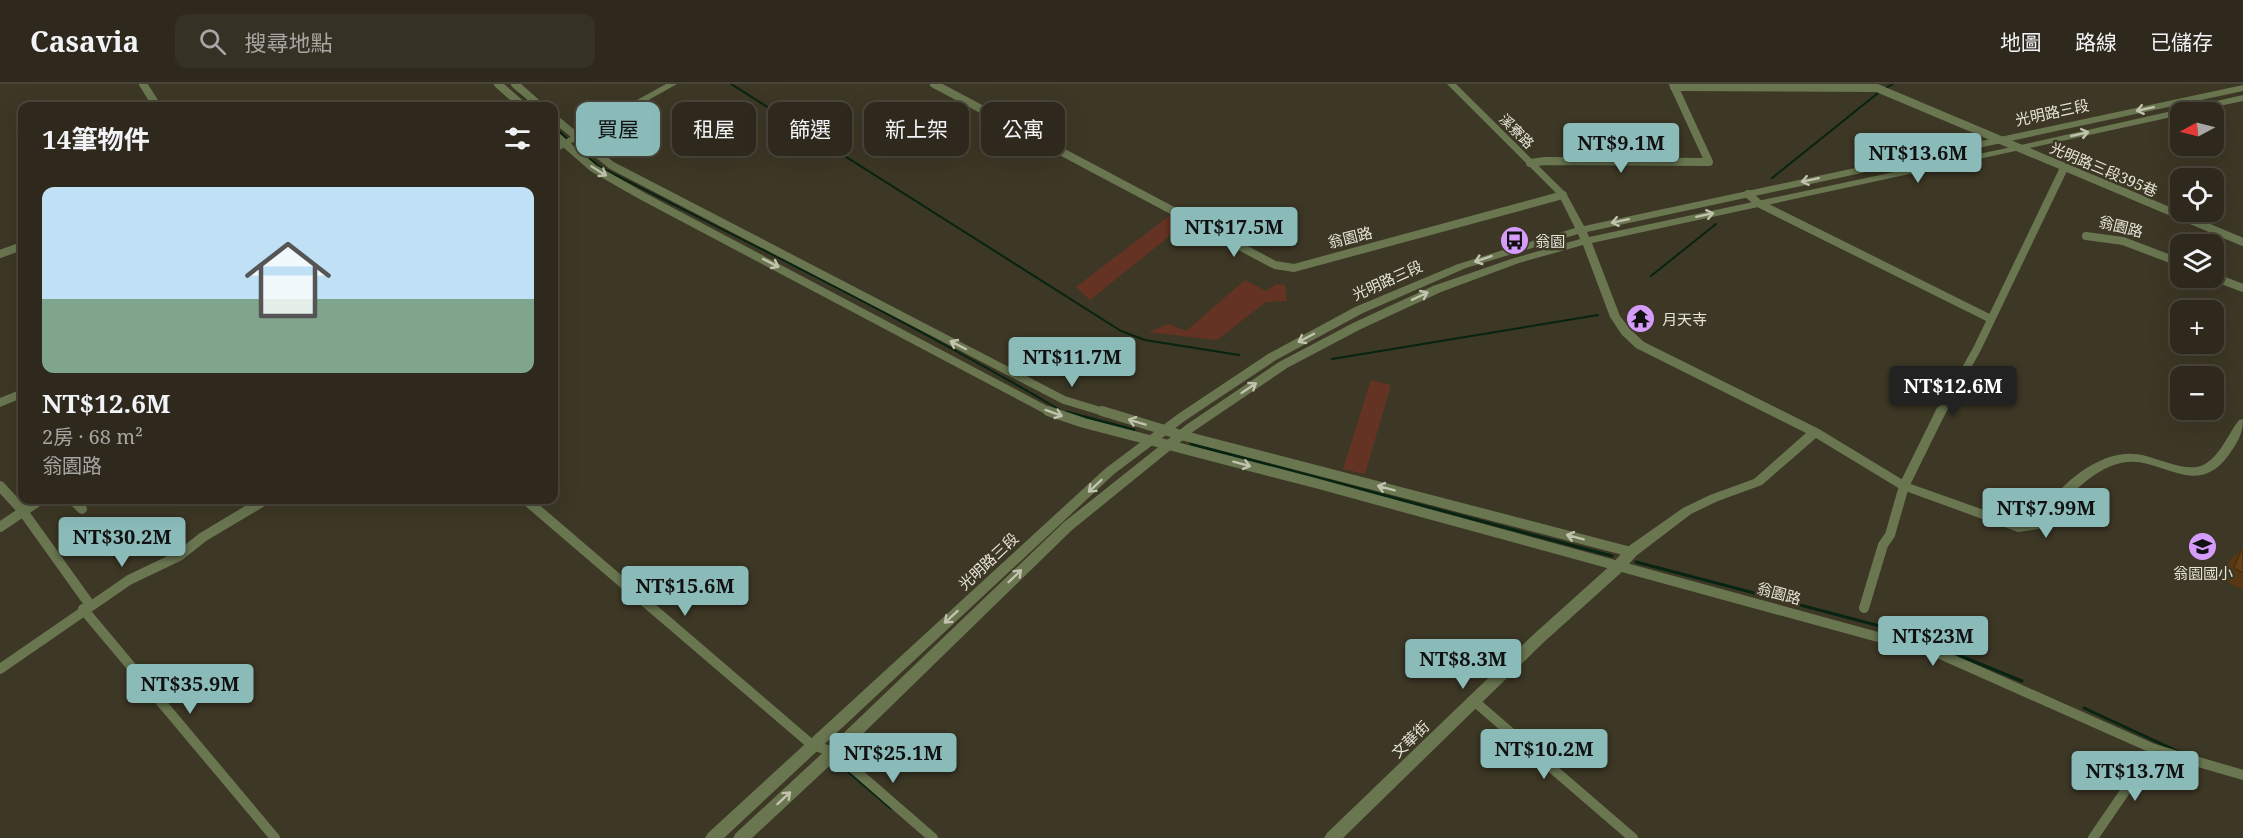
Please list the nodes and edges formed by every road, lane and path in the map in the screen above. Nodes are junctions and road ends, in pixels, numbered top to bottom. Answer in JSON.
{"nodes":[{"id":1,"x":143,"y":84,"type":"edge"},
{"id":2,"x":498,"y":84,"type":"edge"},
{"id":3,"x":515,"y":84,"type":"edge"},
{"id":4,"x":673,"y":84,"type":"edge"},
{"id":5,"x":933,"y":84,"type":"edge"},
{"id":6,"x":1451,"y":84,"type":"edge"},
{"id":7,"x":1673,"y":85,"type":"edge"},
{"id":8,"x":2242,"y":91,"type":"edge"},
{"id":9,"x":155,"y":102,"type":"edge"},
{"id":10,"x":518,"y":102,"type":"edge"},
{"id":11,"x":535,"y":102,"type":"edge"},
{"id":12,"x":641,"y":102,"type":"edge"},
{"id":13,"x":558,"y":121,"type":"edge"},
{"id":14,"x":576,"y":137,"type":"edge"},
{"id":15,"x":558,"y":138,"type":"edge"},
{"id":16,"x":576,"y":139,"type":"edge"},
{"id":17,"x":1999,"y":140,"type":"junction"},
{"id":18,"x":565,"y":145,"type":"junction"},
{"id":19,"x":558,"y":148,"type":"edge"},
{"id":20,"x":2021,"y":148,"type":"junction"},
{"id":21,"x":600,"y":156,"type":"edge"},
{"id":22,"x":1530,"y":163,"type":"junction"},
{"id":23,"x":2064,"y":168,"type":"junction"},
{"id":24,"x":1748,"y":194,"type":"junction"},
{"id":25,"x":1563,"y":195,"type":"junction"},
{"id":26,"x":1758,"y":203,"type":"junction"},
{"id":27,"x":1583,"y":235,"type":"junction"},
{"id":28,"x":2086,"y":236,"type":"dead end"},
{"id":29,"x":2243,"y":242,"type":"edge"},
{"id":30,"x":18,"y":247,"type":"edge"},
{"id":31,"x":0,"y":254,"type":"edge"},
{"id":32,"x":2170,"y":260,"type":"edge"},
{"id":33,"x":2224,"y":281,"type":"edge"},
{"id":34,"x":2243,"y":288,"type":"edge"},
{"id":35,"x":1991,"y":319,"type":"junction"},
{"id":36,"x":18,"y":395,"type":"edge"},
{"id":37,"x":0,"y":403,"type":"edge"},
{"id":38,"x":2243,"y":423,"type":"edge"},
{"id":39,"x":1164,"y":430,"type":"junction"},
{"id":40,"x":1815,"y":432,"type":"junction"},
{"id":41,"x":1181,"y":435,"type":"junction"},
{"id":42,"x":1150,"y":441,"type":"junction"},
{"id":43,"x":1168,"y":445,"type":"junction"},
{"id":44,"x":0,"y":486,"type":"edge"},
{"id":45,"x":1904,"y":486,"type":"junction"},
{"id":46,"x":33,"y":504,"type":"edge"},
{"id":47,"x":77,"y":504,"type":"edge"},
{"id":48,"x":258,"y":504,"type":"edge"},
{"id":49,"x":531,"y":504,"type":"edge"},
{"id":50,"x":82,"y":509,"type":"dead end"},
{"id":51,"x":22,"y":510,"type":"junction"},
{"id":52,"x":0,"y":527,"type":"edge"},
{"id":53,"x":1631,"y":552,"type":"junction"},
{"id":54,"x":1618,"y":567,"type":"junction"},
{"id":55,"x":86,"y":607,"type":"junction"},
{"id":56,"x":1864,"y":608,"type":"dead end"},
{"id":57,"x":0,"y":669,"type":"edge"},
{"id":58,"x":1474,"y":701,"type":"junction"},
{"id":59,"x":812,"y":745,"type":"junction"},
{"id":60,"x":2154,"y":749,"type":"junction"},
{"id":61,"x":834,"y":752,"type":"junction"},
{"id":62,"x":2243,"y":775,"type":"edge"},
{"id":63,"x":2096,"y":836,"type":"edge"},
{"id":64,"x":275,"y":838,"type":"edge"},
{"id":65,"x":712,"y":838,"type":"edge"},
{"id":66,"x":741,"y":838,"type":"edge"},
{"id":67,"x":933,"y":838,"type":"edge"},
{"id":68,"x":1332,"y":838,"type":"edge"},
{"id":69,"x":1633,"y":838,"type":"edge"}],
"edges":[{"from":1,"to":9,"type":"street"},
{"from":2,"to":10,"type":"street"},
{"from":3,"to":11,"type":"street"},
{"from":4,"to":12,"type":"street"},
{"from":5,"to":25,"type":"street","name":"翁園路"},
{"from":6,"to":22,"type":"street","name":"溪寮路"},
{"from":7,"to":17,"type":"street"},
{"from":7,"to":22,"type":"street"},
{"from":8,"to":17,"type":"street","name":"光明路三段","one_way":true},
{"from":20,"to":8,"type":"street","name":"光明路三段","one_way":true},
{"from":13,"to":14,"type":"street"},
{"from":15,"to":18,"type":"street","name":"翁園路"},
{"from":16,"to":18,"type":"street"},
{"from":17,"to":20,"type":"street"},
{"from":17,"to":24,"type":"street","name":"光明路三段","one_way":true},
{"from":18,"to":19,"type":"street"},
{"from":18,"to":42,"type":"street","name":"翁園路","one_way":true},
{"from":20,"to":23,"type":"street","name":"光明路三段395巷"},
{"from":20,"to":26,"type":"street","name":"光明路三段"},
{"from":39,"to":21,"type":"street","one_way":true},
{"from":22,"to":25,"type":"street","name":"溪寮路"},
{"from":23,"to":29,"type":"street","name":"光明路三段395巷"},
{"from":23,"to":35,"type":"street"},
{"from":24,"to":26,"type":"street"},
{"from":24,"to":27,"type":"street","name":"光明路三段","one_way":true},
{"from":25,"to":27,"type":"street","name":"溪寮路"},
{"from":27,"to":26,"type":"street","name":"光明路三段","one_way":true},
{"from":26,"to":35,"type":"street"},
{"from":27,"to":39,"type":"street","name":"光明路三段","one_way":true},
{"from":27,"to":40,"type":"street"},
{"from":41,"to":27,"type":"street","name":"光明路三段","one_way":true},
{"from":28,"to":32,"type":"street","name":"翁園路"},
{"from":30,"to":31,"type":"street"},
{"from":33,"to":34,"type":"street"},
{"from":35,"to":45,"type":"street"},
{"from":36,"to":37,"type":"street"},
{"from":38,"to":45,"type":"street"},
{"from":39,"to":41,"type":"street"},
{"from":39,"to":42,"type":"street","name":"光明路三段"},
{"from":40,"to":45,"type":"street"},
{"from":40,"to":53,"type":"street"},
{"from":41,"to":43,"type":"street","name":"光明路三段"},
{"from":53,"to":41,"type":"street","one_way":true},
{"from":42,"to":43,"type":"street","name":"翁園路"},
{"from":42,"to":59,"type":"street","name":"光明路三段","one_way":true},
{"from":43,"to":54,"type":"street","name":"翁園路","one_way":true},
{"from":61,"to":43,"type":"street","name":"光明路三段","one_way":true},
{"from":44,"to":51,"type":"street"},
{"from":45,"to":56,"type":"street"},
{"from":46,"to":51,"type":"street"},
{"from":47,"to":50,"type":"street"},
{"from":48,"to":55,"type":"street"},
{"from":49,"to":59,"type":"street"},
{"from":51,"to":52,"type":"street"},
{"from":51,"to":55,"type":"street"},
{"from":53,"to":54,"type":"street"},
{"from":54,"to":58,"type":"street","name":"文華街"},
{"from":54,"to":60,"type":"street","name":"翁園路"},
{"from":55,"to":57,"type":"street"},
{"from":55,"to":64,"type":"street"},
{"from":58,"to":68,"type":"street","name":"文華街"},
{"from":58,"to":69,"type":"street"},
{"from":59,"to":61,"type":"street"},
{"from":59,"to":65,"type":"street","name":"光明路三段"},
{"from":60,"to":62,"type":"street","name":"翁園路"},
{"from":60,"to":63,"type":"street"},
{"from":66,"to":61,"type":"street","name":"光明路三段","one_way":true},
{"from":61,"to":67,"type":"street"}]}
